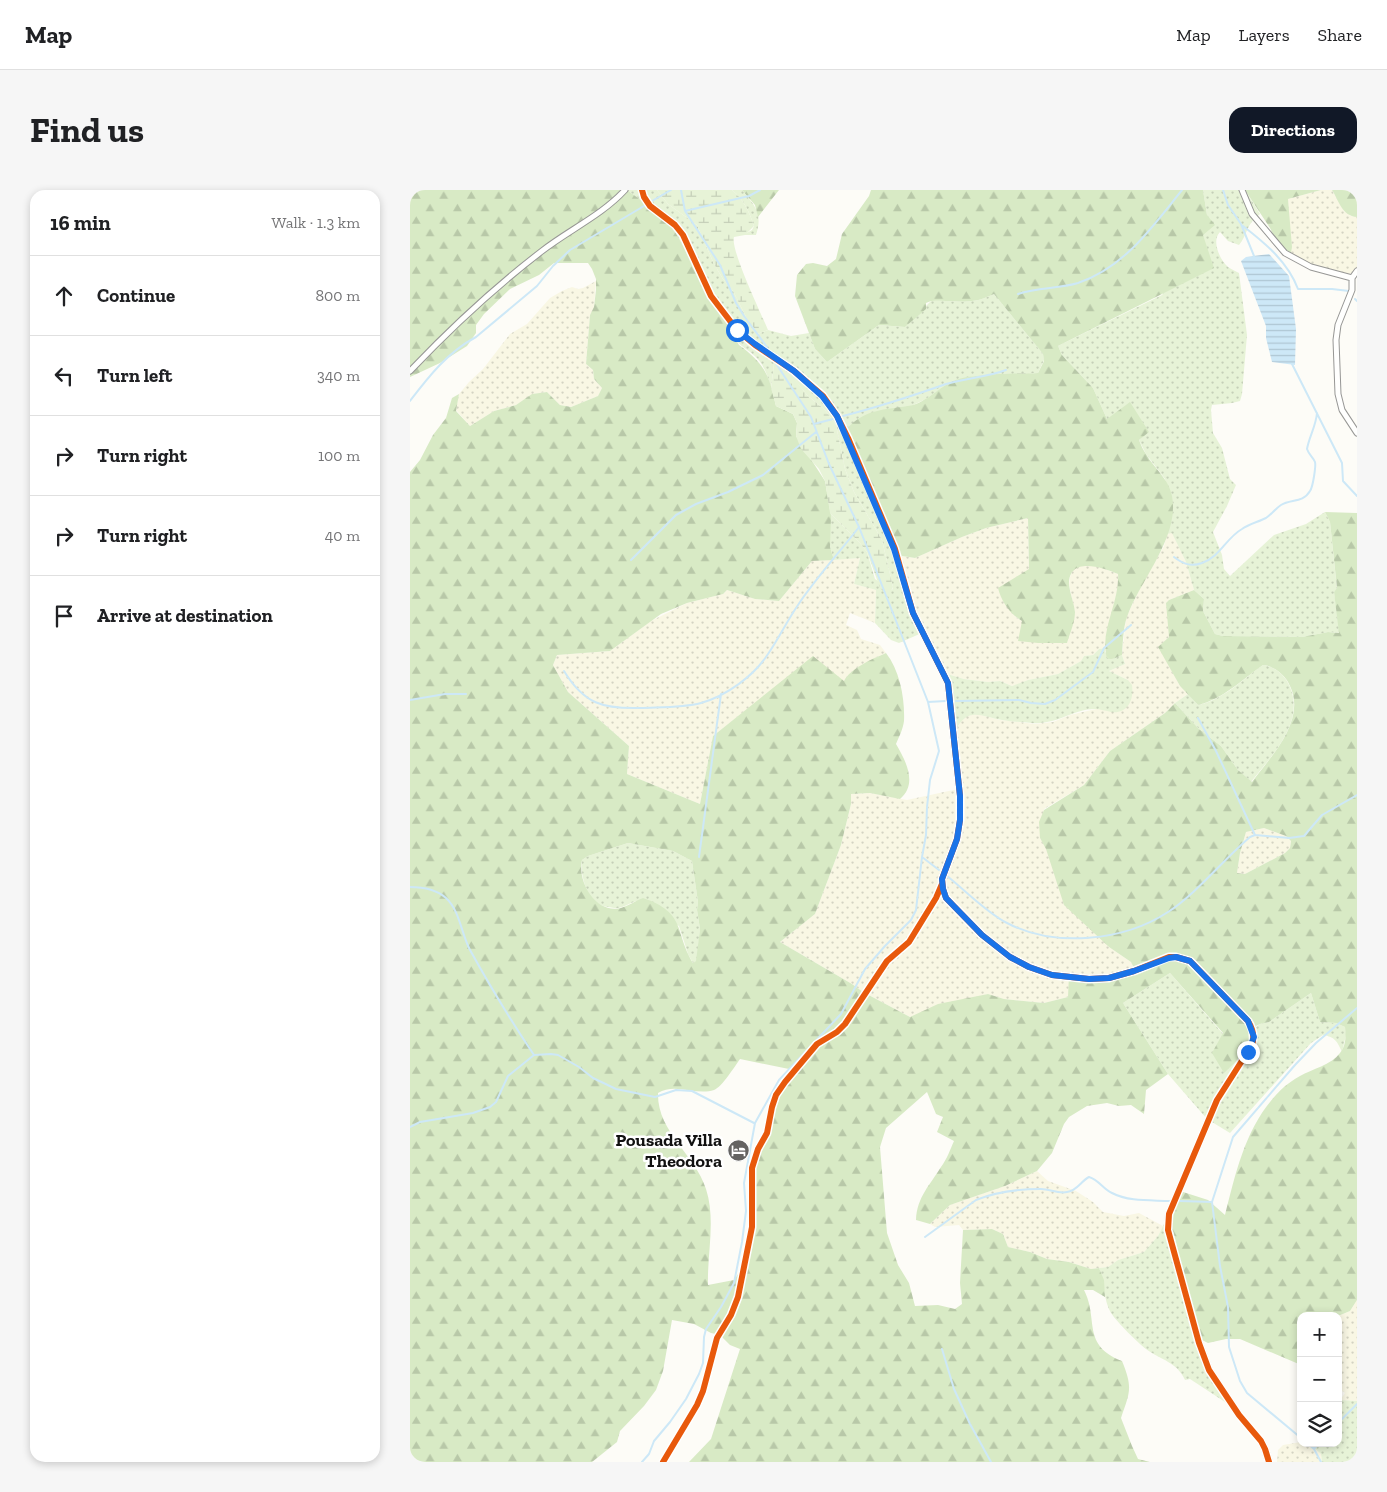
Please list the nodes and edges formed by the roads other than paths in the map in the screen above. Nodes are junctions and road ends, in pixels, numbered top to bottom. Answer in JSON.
{"nodes":[{"id":1,"x":625,"y":190,"type":"edge"},
{"id":2,"x":642,"y":190,"type":"edge"},
{"id":3,"x":1242,"y":190,"type":"edge"},
{"id":4,"x":1357,"y":271,"type":"edge"},
{"id":5,"x":1352,"y":278,"type":"junction"},
{"id":6,"x":410,"y":371,"type":"edge"},
{"id":7,"x":1357,"y":432,"type":"edge"},
{"id":8,"x":942,"y":884,"type":"junction"},
{"id":9,"x":663,"y":1462,"type":"edge"},
{"id":10,"x":1269,"y":1462,"type":"edge"}],
"edges":[{"from":1,"to":6,"type":"street"},
{"from":2,"to":8,"type":"street"},
{"from":3,"to":5,"type":"street"},
{"from":4,"to":5,"type":"street"},
{"from":5,"to":7,"type":"street"},
{"from":8,"to":9,"type":"street"},
{"from":8,"to":10,"type":"street"}]}
